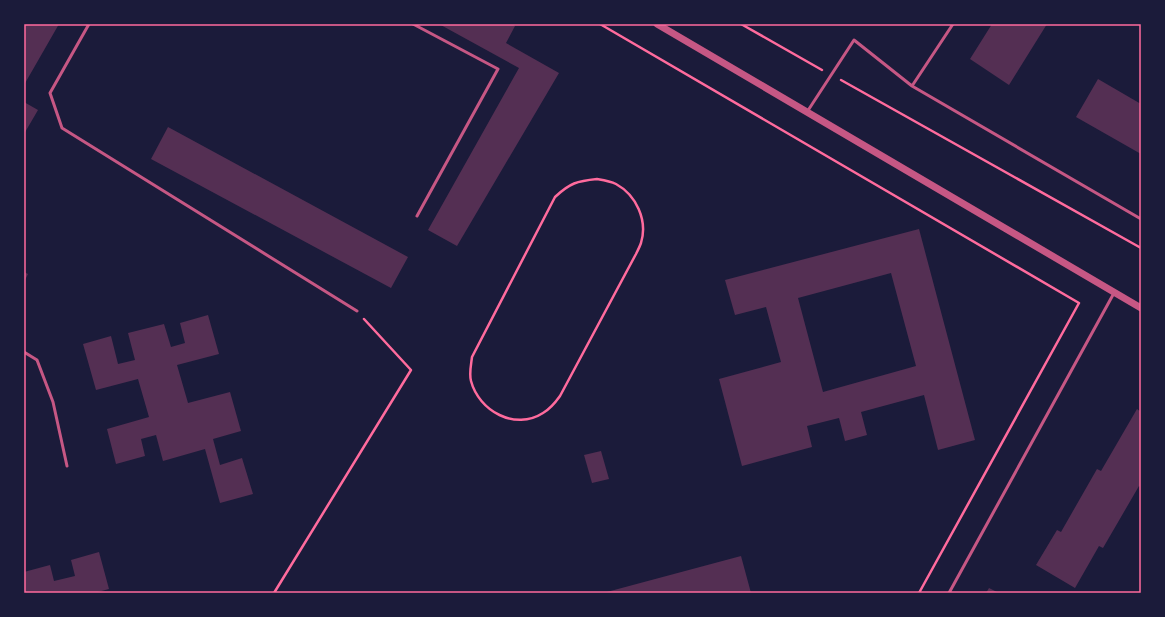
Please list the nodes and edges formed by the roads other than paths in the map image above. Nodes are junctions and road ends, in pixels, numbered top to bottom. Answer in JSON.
{"nodes":[{"id":1,"x":89,"y":24,"type":"edge"},
{"id":2,"x":413,"y":24,"type":"edge"},
{"id":3,"x":657,"y":24,"type":"edge"},
{"id":4,"x":953,"y":24,"type":"edge"},
{"id":5,"x":912,"y":86,"type":"junction"},
{"id":6,"x":807,"y":112,"type":"junction"},
{"id":7,"x":417,"y":216,"type":"dead end"},
{"id":8,"x":1141,"y":219,"type":"edge"},
{"id":9,"x":1114,"y":293,"type":"junction"},
{"id":10,"x":1141,"y":308,"type":"edge"},
{"id":11,"x":357,"y":311,"type":"road end"},
{"id":12,"x":24,"y":352,"type":"edge"},
{"id":13,"x":66,"y":466,"type":"dead end"},
{"id":14,"x":949,"y":593,"type":"edge"}],
"edges":[{"from":1,"to":11,"type":"lane"},
{"from":2,"to":7,"type":"lane"},
{"from":3,"to":6,"type":"street"},
{"from":4,"to":5,"type":"lane"},
{"from":5,"to":6,"type":"lane"},
{"from":5,"to":8,"type":"lane"},
{"from":6,"to":9,"type":"street"},
{"from":9,"to":10,"type":"street"},
{"from":9,"to":14,"type":"lane"},
{"from":12,"to":13,"type":"lane"}]}
